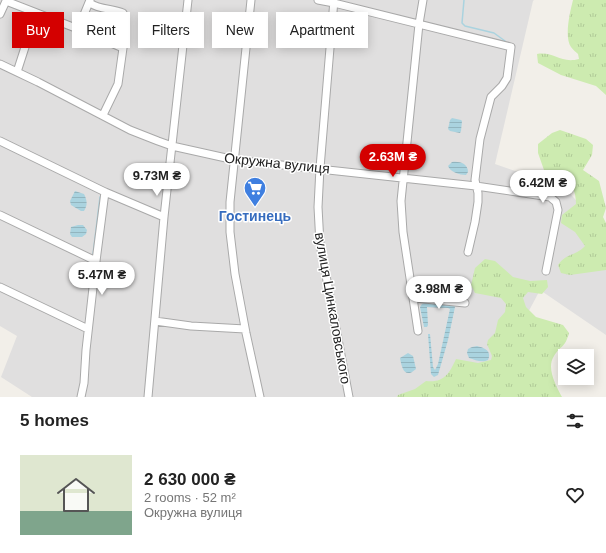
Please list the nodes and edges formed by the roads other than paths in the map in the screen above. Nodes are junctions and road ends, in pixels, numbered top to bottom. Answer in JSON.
{"nodes":[{"id":1,"x":188,"y":0,"type":"edge"},
{"id":2,"x":251,"y":0,"type":"edge"},
{"id":3,"x":318,"y":0,"type":"edge"},
{"id":4,"x":422,"y":0,"type":"edge"},
{"id":5,"x":334,"y":1,"type":"edge"},
{"id":6,"x":90,"y":2,"type":"edge"},
{"id":7,"x":34,"y":12,"type":"edge"},
{"id":8,"x":85,"y":12,"type":"edge"},
{"id":9,"x":120,"y":12,"type":"edge"},
{"id":10,"x":0,"y":14,"type":"edge"},
{"id":11,"x":419,"y":24,"type":"junction"},
{"id":12,"x":25,"y":48,"type":"edge"},
{"id":13,"x":123,"y":48,"type":"edge"},
{"id":14,"x":0,"y":64,"type":"edge"},
{"id":15,"x":17,"y":72,"type":"junction"},
{"id":16,"x":103,"y":116,"type":"junction"},
{"id":17,"x":0,"y":141,"type":"edge"},
{"id":18,"x":172,"y":146,"type":"junction"},
{"id":19,"x":235,"y":160,"type":"junction"},
{"id":20,"x":320,"y":168,"type":"junction"},
{"id":21,"x":403,"y":178,"type":"junction"},
{"id":22,"x":476,"y":186,"type":"junction"},
{"id":23,"x":105,"y":192,"type":"junction"},
{"id":24,"x":0,"y":214,"type":"edge"},
{"id":25,"x":164,"y":218,"type":"junction"},
{"id":26,"x":468,"y":252,"type":"dead end"},
{"id":27,"x":96,"y":261,"type":"junction"},
{"id":28,"x":546,"y":271,"type":"dead end"},
{"id":29,"x":0,"y":287,"type":"edge"},
{"id":30,"x":414,"y":298,"type":"junction"},
{"id":31,"x":465,"y":303,"type":"dead end"},
{"id":32,"x":155,"y":321,"type":"junction"},
{"id":33,"x":88,"y":329,"type":"junction"},
{"id":34,"x":245,"y":329,"type":"junction"},
{"id":35,"x":418,"y":331,"type":"dead end"},
{"id":36,"x":81,"y":397,"type":"edge"},
{"id":37,"x":148,"y":397,"type":"edge"},
{"id":38,"x":260,"y":397,"type":"edge"},
{"id":39,"x":349,"y":397,"type":"edge"}],
"edges":[{"from":1,"to":18,"type":"street"},
{"from":2,"to":19,"type":"street"},
{"from":3,"to":5,"type":"street"},
{"from":4,"to":11,"type":"street"},
{"from":5,"to":11,"type":"street"},
{"from":5,"to":20,"type":"street","name":"вулиця Цинкаловського"},
{"from":6,"to":8,"type":"street"},
{"from":6,"to":9,"type":"street"},
{"from":7,"to":10,"type":"street"},
{"from":11,"to":21,"type":"street"},
{"from":11,"to":22,"type":"street"},
{"from":12,"to":15,"type":"street"},
{"from":13,"to":16,"type":"street"},
{"from":14,"to":15,"type":"street","name":"Окружна вулиця"},
{"from":15,"to":16,"type":"street","name":"Окружна вулиця"},
{"from":16,"to":18,"type":"street","name":"Окружна вулиця"},
{"from":17,"to":23,"type":"street"},
{"from":18,"to":19,"type":"street","name":"Окружна вулиця"},
{"from":18,"to":25,"type":"street"},
{"from":19,"to":20,"type":"street","name":"Окружна вулиця"},
{"from":19,"to":34,"type":"street"},
{"from":20,"to":21,"type":"street","name":"Окружна вулиця"},
{"from":20,"to":39,"type":"street","name":"вулиця Цинкаловського"},
{"from":21,"to":22,"type":"street","name":"Окружна вулиця"},
{"from":21,"to":30,"type":"street"},
{"from":22,"to":26,"type":"street"},
{"from":22,"to":28,"type":"street","name":"Окружна вулиця"},
{"from":23,"to":25,"type":"street"},
{"from":23,"to":27,"type":"street"},
{"from":24,"to":27,"type":"street"},
{"from":25,"to":32,"type":"street"},
{"from":27,"to":33,"type":"street"},
{"from":29,"to":33,"type":"street"},
{"from":30,"to":31,"type":"street"},
{"from":30,"to":35,"type":"street"},
{"from":32,"to":34,"type":"street"},
{"from":32,"to":37,"type":"street"},
{"from":33,"to":36,"type":"street"},
{"from":34,"to":38,"type":"street"}]}
